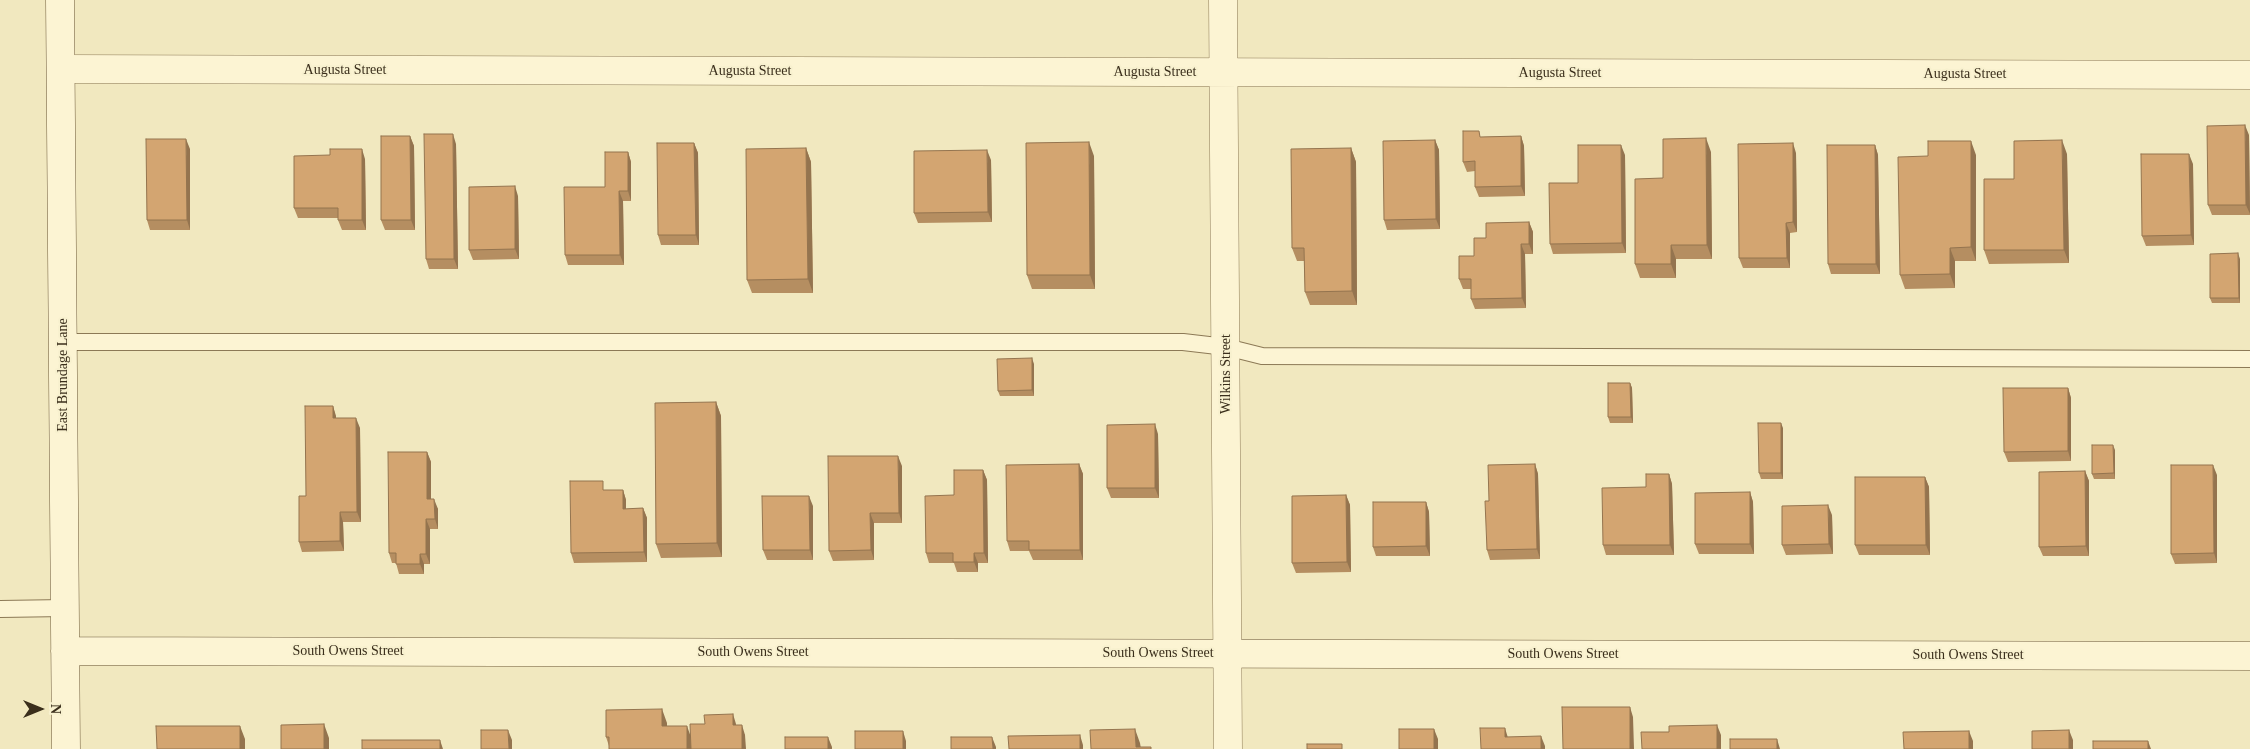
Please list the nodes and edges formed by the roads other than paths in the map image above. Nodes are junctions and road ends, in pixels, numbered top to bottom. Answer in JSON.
{"nodes":[{"id":1,"x":60,"y":0,"type":"edge"},
{"id":2,"x":1223,"y":0,"type":"edge"},
{"id":3,"x":61,"y":69,"type":"junction"},
{"id":4,"x":1224,"y":72,"type":"junction"},
{"id":5,"x":2250,"y":74,"type":"edge"},
{"id":6,"x":63,"y":342,"type":"junction"},
{"id":7,"x":1226,"y":348,"type":"junction"},
{"id":8,"x":2250,"y":359,"type":"edge"},
{"id":9,"x":64,"y":608,"type":"junction"},
{"id":10,"x":0,"y":609,"type":"edge"},
{"id":11,"x":65,"y":650,"type":"junction"},
{"id":12,"x":1228,"y":653,"type":"junction"},
{"id":13,"x":2250,"y":656,"type":"edge"},
{"id":14,"x":66,"y":749,"type":"edge"},
{"id":15,"x":1228,"y":749,"type":"edge"}],
"edges":[{"from":1,"to":3,"type":"street","name":"East Brundage Lane"},
{"from":2,"to":4,"type":"street","name":"Wilkins Street"},
{"from":3,"to":4,"type":"street","name":"Augusta Street"},
{"from":3,"to":6,"type":"street","name":"East Brundage Lane"},
{"from":4,"to":5,"type":"street","name":"Augusta Street"},
{"from":4,"to":7,"type":"street","name":"Wilkins Street"},
{"from":6,"to":7,"type":"lane"},
{"from":6,"to":9,"type":"street","name":"East Brundage Lane"},
{"from":7,"to":8,"type":"lane"},
{"from":7,"to":12,"type":"street","name":"Wilkins Street"},
{"from":9,"to":10,"type":"lane"},
{"from":9,"to":11,"type":"street","name":"East Brundage Lane"},
{"from":11,"to":12,"type":"street","name":"South Owens Street"},
{"from":11,"to":14,"type":"street","name":"East Brundage Lane"},
{"from":12,"to":13,"type":"street","name":"South Owens Street"},
{"from":12,"to":15,"type":"street","name":"Wilkins Street"}]}
